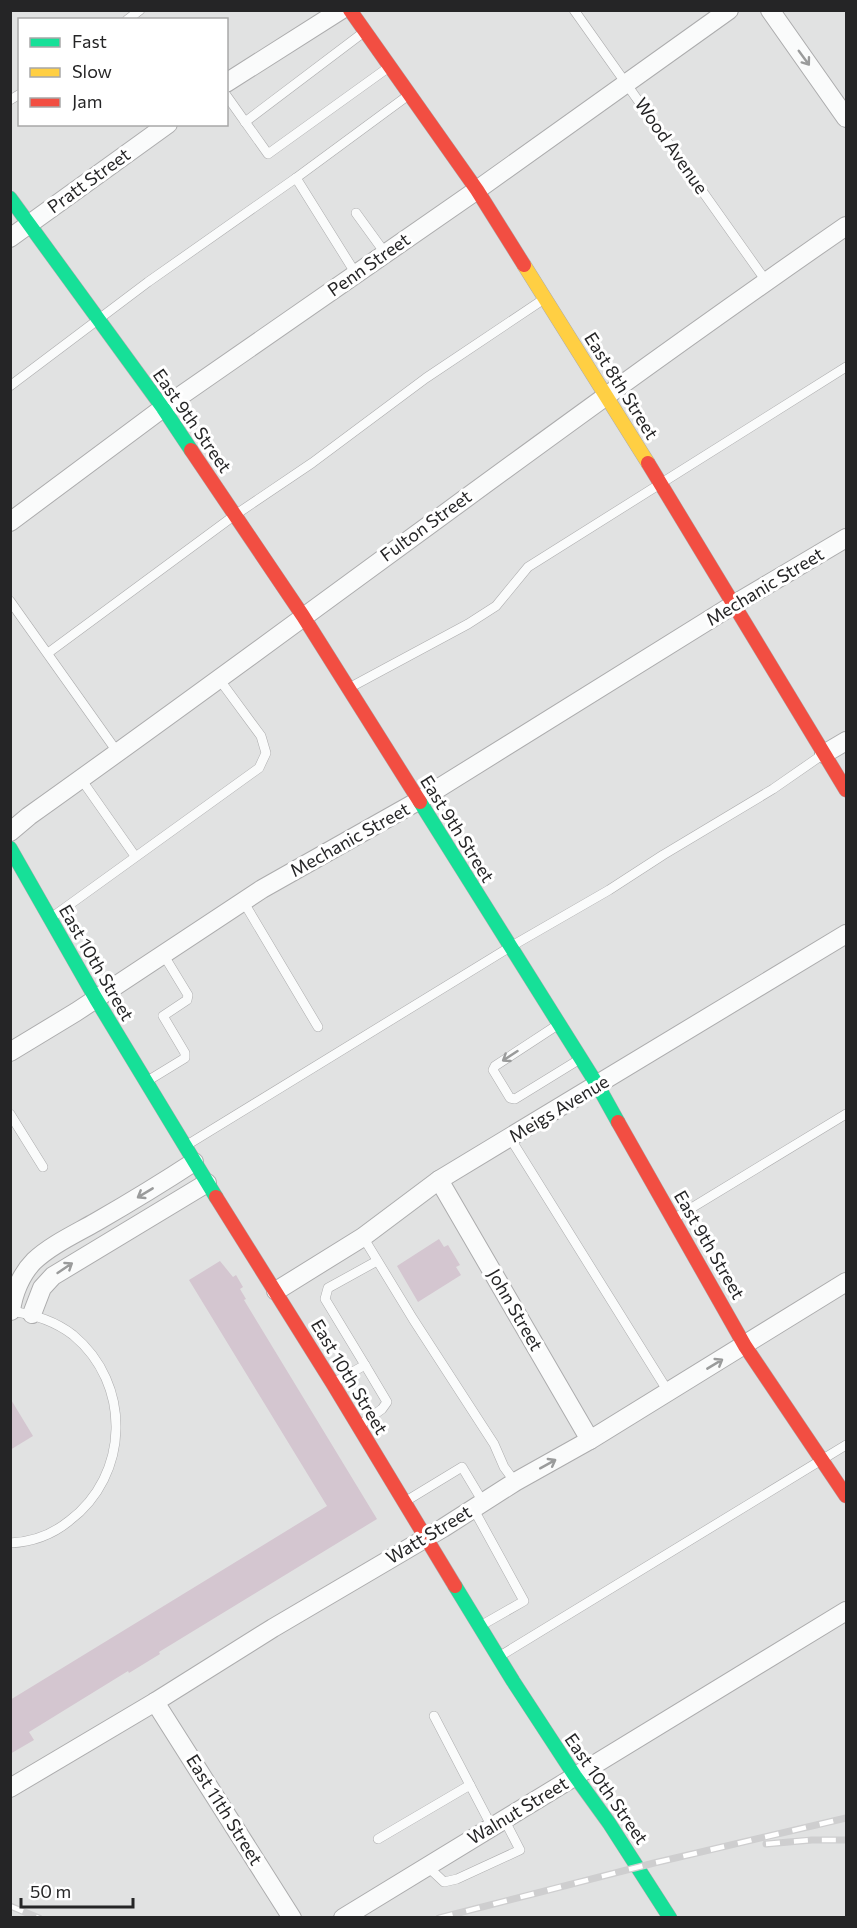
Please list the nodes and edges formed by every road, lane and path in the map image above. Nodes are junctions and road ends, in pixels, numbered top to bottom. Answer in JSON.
{"nodes":[{"id":1,"x":341,"y":10,"type":"edge"},
{"id":2,"x":350,"y":10,"type":"edge"},
{"id":3,"x":574,"y":10,"type":"edge"},
{"id":4,"x":729,"y":10,"type":"edge"},
{"id":5,"x":770,"y":10,"type":"edge"},
{"id":6,"x":364,"y":32,"type":"junction"},
{"id":7,"x":391,"y":66,"type":"junction"},
{"id":8,"x":228,"y":82,"type":"edge"},
{"id":9,"x":626,"y":83,"type":"junction"},
{"id":10,"x":410,"y":94,"type":"junction"},
{"id":11,"x":228,"y":98,"type":"edge"},
{"id":12,"x":846,"y":118,"type":"edge"},
{"id":13,"x":245,"y":122,"type":"junction"},
{"id":14,"x":165,"y":126,"type":"edge"},
{"id":15,"x":296,"y":178,"type":"junction"},
{"id":16,"x":477,"y":190,"type":"junction"},
{"id":17,"x":10,"y":198,"type":"edge"},
{"id":18,"x":356,"y":213,"type":"dead end"},
{"id":19,"x":30,"y":225,"type":"junction"},
{"id":20,"x":846,"y":226,"type":"edge"},
{"id":21,"x":10,"y":238,"type":"edge"},
{"id":22,"x":385,"y":254,"type":"junction"},
{"id":23,"x":356,"y":274,"type":"junction"},
{"id":24,"x":766,"y":281,"type":"junction"},
{"id":25,"x":545,"y":298,"type":"junction"},
{"id":26,"x":99,"y":319,"type":"junction"},
{"id":27,"x":846,"y":367,"type":"edge"},
{"id":28,"x":10,"y":386,"type":"edge"},
{"id":29,"x":606,"y":395,"type":"junction"},
{"id":30,"x":163,"y":408,"type":"junction"},
{"id":31,"x":659,"y":483,"type":"junction"},
{"id":32,"x":235,"y":515,"type":"junction"},
{"id":33,"x":10,"y":522,"type":"edge"},
{"id":34,"x":846,"y":538,"type":"edge"},
{"id":35,"x":10,"y":601,"type":"edge"},
{"id":36,"x":733,"y":605,"type":"junction"},
{"id":37,"x":15,"y":616,"type":"edge"},
{"id":38,"x":303,"y":616,"type":"junction"},
{"id":39,"x":48,"y":653,"type":"junction"},
{"id":40,"x":219,"y":679,"type":"junction"},
{"id":41,"x":348,"y":688,"type":"junction"},
{"id":42,"x":846,"y":741,"type":"edge"},
{"id":43,"x":118,"y":753,"type":"junction"},
{"id":44,"x":824,"y":754,"type":"junction"},
{"id":45,"x":81,"y":779,"type":"junction"},
{"id":46,"x":846,"y":790,"type":"edge"},
{"id":47,"x":418,"y":801,"type":"junction"},
{"id":48,"x":10,"y":832,"type":"edge"},
{"id":49,"x":10,"y":848,"type":"edge"},
{"id":50,"x":135,"y":856,"type":"junction"},
{"id":51,"x":243,"y":901,"type":"junction"},
{"id":52,"x":50,"y":919,"type":"junction"},
{"id":53,"x":846,"y":934,"type":"edge"},
{"id":54,"x":510,"y":947,"type":"junction"},
{"id":55,"x":163,"y":954,"type":"junction"},
{"id":56,"x":96,"y":999,"type":"junction"},
{"id":57,"x":559,"y":1024,"type":"junction"},
{"id":58,"x":318,"y":1027,"type":"dead end"},
{"id":59,"x":10,"y":1052,"type":"edge"},
{"id":60,"x":581,"y":1059,"type":"junction"},
{"id":61,"x":147,"y":1082,"type":"junction"},
{"id":62,"x":598,"y":1086,"type":"junction"},
{"id":63,"x":10,"y":1114,"type":"edge"},
{"id":64,"x":846,"y":1114,"type":"edge"},
{"id":65,"x":510,"y":1138,"type":"junction"},
{"id":66,"x":190,"y":1154,"type":"junction"},
{"id":67,"x":43,"y":1167,"type":"dead end"},
{"id":68,"x":439,"y":1180,"type":"junction"},
{"id":69,"x":207,"y":1183,"type":"junction"},
{"id":70,"x":673,"y":1219,"type":"junction"},
{"id":71,"x":363,"y":1237,"type":"junction"},
{"id":72,"x":377,"y":1261,"type":"junction"},
{"id":73,"x":846,"y":1282,"type":"edge"},
{"id":74,"x":276,"y":1291,"type":"junction"},
{"id":75,"x":11,"y":1311,"type":"edge"},
{"id":76,"x":32,"y":1314,"type":"junction"},
{"id":77,"x":745,"y":1346,"type":"junction"},
{"id":78,"x":365,"y":1365,"type":"junction"},
{"id":79,"x":333,"y":1384,"type":"junction"},
{"id":80,"x":669,"y":1393,"type":"junction"},
{"id":81,"x":358,"y":1426,"type":"junction"},
{"id":82,"x":590,"y":1440,"type":"junction"},
{"id":83,"x":846,"y":1445,"type":"edge"},
{"id":84,"x":822,"y":1460,"type":"junction"},
{"id":85,"x":515,"y":1482,"type":"junction"},
{"id":86,"x":846,"y":1496,"type":"edge"},
{"id":87,"x":404,"y":1502,"type":"junction"},
{"id":88,"x":478,"y":1505,"type":"junction"},
{"id":89,"x":426,"y":1538,"type":"junction"},
{"id":90,"x":10,"y":1543,"type":"edge"},
{"id":91,"x":846,"y":1611,"type":"edge"},
{"id":92,"x":480,"y":1626,"type":"junction"},
{"id":93,"x":498,"y":1657,"type":"junction"},
{"id":94,"x":155,"y":1702,"type":"junction"},
{"id":95,"x":435,"y":1716,"type":"dead end"},
{"id":96,"x":574,"y":1776,"type":"junction"},
{"id":97,"x":470,"y":1785,"type":"junction"},
{"id":98,"x":10,"y":1788,"type":"edge"},
{"id":99,"x":498,"y":1823,"type":"junction"},
{"id":100,"x":378,"y":1839,"type":"dead end"},
{"id":101,"x":427,"y":1866,"type":"junction"},
{"id":102,"x":292,"y":1917,"type":"edge"},
{"id":103,"x":343,"y":1917,"type":"edge"},
{"id":104,"x":670,"y":1917,"type":"edge"}],
"edges":[{"from":1,"to":8,"type":"street"},
{"from":2,"to":6,"type":"main road","name":"East 8th Street"},
{"from":3,"to":9,"type":"lane","name":"Wood Avenue"},
{"from":4,"to":9,"type":"street","name":"Penn Street"},
{"from":5,"to":12,"type":"street","one_way":true},
{"from":6,"to":7,"type":"main road","name":"East 8th Street"},
{"from":6,"to":13,"type":"lane"},
{"from":7,"to":10,"type":"main road","name":"East 8th Street"},
{"from":7,"to":13,"type":"lane"},
{"from":9,"to":16,"type":"street","name":"Penn Street"},
{"from":9,"to":24,"type":"lane","name":"Wood Avenue"},
{"from":10,"to":15,"type":"lane"},
{"from":10,"to":16,"type":"main road","name":"East 8th Street"},
{"from":11,"to":13,"type":"lane"},
{"from":14,"to":19,"type":"street","name":"Pratt Street"},
{"from":15,"to":23,"type":"lane"},
{"from":15,"to":26,"type":"lane"},
{"from":16,"to":22,"type":"street","name":"Penn Street"},
{"from":16,"to":25,"type":"main road","name":"East 8th Street"},
{"from":17,"to":19,"type":"main road","name":"East 9th Street"},
{"from":18,"to":22,"type":"lane"},
{"from":19,"to":21,"type":"street","name":"Pratt Street"},
{"from":19,"to":26,"type":"main road","name":"East 9th Street"},
{"from":20,"to":24,"type":"street","name":"Fulton Street"},
{"from":22,"to":23,"type":"street","name":"Penn Street"},
{"from":23,"to":30,"type":"street","name":"Penn Street"},
{"from":24,"to":29,"type":"street","name":"Fulton Street"},
{"from":25,"to":29,"type":"main road","name":"East 8th Street"},
{"from":25,"to":32,"type":"lane"},
{"from":26,"to":28,"type":"lane"},
{"from":26,"to":30,"type":"main road","name":"East 9th Street"},
{"from":27,"to":31,"type":"lane"},
{"from":29,"to":31,"type":"main road","name":"East 8th Street"},
{"from":29,"to":38,"type":"street","name":"Fulton Street"},
{"from":30,"to":32,"type":"main road","name":"East 9th Street"},
{"from":30,"to":33,"type":"street","name":"Penn Street"},
{"from":31,"to":36,"type":"main road","name":"East 8th Street"},
{"from":31,"to":41,"type":"lane"},
{"from":32,"to":38,"type":"main road","name":"East 9th Street"},
{"from":32,"to":39,"type":"lane"},
{"from":34,"to":36,"type":"street","name":"Mechanic Street"},
{"from":35,"to":37,"type":"lane"},
{"from":36,"to":44,"type":"main road","name":"East 8th Street"},
{"from":36,"to":47,"type":"street","name":"Mechanic Street"},
{"from":37,"to":39,"type":"lane"},
{"from":38,"to":40,"type":"street","name":"Fulton Street"},
{"from":38,"to":41,"type":"main road","name":"East 9th Street"},
{"from":39,"to":43,"type":"lane"},
{"from":40,"to":43,"type":"street","name":"Fulton Street"},
{"from":40,"to":50,"type":"lane"},
{"from":41,"to":47,"type":"main road","name":"East 9th Street"},
{"from":42,"to":44,"type":"street"},
{"from":43,"to":45,"type":"street","name":"Fulton Street"},
{"from":44,"to":46,"type":"main road","name":"East 8th Street"},
{"from":44,"to":54,"type":"lane"},
{"from":45,"to":48,"type":"street","name":"Fulton Street"},
{"from":45,"to":50,"type":"lane"},
{"from":47,"to":51,"type":"street","name":"Mechanic Street"},
{"from":47,"to":54,"type":"main road","name":"East 9th Street"},
{"from":49,"to":52,"type":"main road","name":"East 10th Street"},
{"from":50,"to":52,"type":"lane"},
{"from":51,"to":55,"type":"street","name":"Mechanic Street"},
{"from":51,"to":58,"type":"lane"},
{"from":52,"to":56,"type":"main road","name":"East 10th Street"},
{"from":53,"to":62,"type":"street","name":"Meigs Avenue"},
{"from":54,"to":57,"type":"main road","name":"East 9th Street"},
{"from":54,"to":66,"type":"lane"},
{"from":55,"to":56,"type":"street","name":"Mechanic Street"},
{"from":55,"to":61,"type":"lane"},
{"from":56,"to":59,"type":"street","name":"Mechanic Street"},
{"from":56,"to":61,"type":"main road","name":"East 10th Street"},
{"from":57,"to":60,"type":"main road","name":"East 9th Street"},
{"from":57,"to":60,"type":"lane","one_way":true},
{"from":60,"to":62,"type":"main road","name":"East 9th Street"},
{"from":61,"to":66,"type":"main road","name":"East 10th Street"},
{"from":62,"to":65,"type":"street","name":"Meigs Avenue"},
{"from":62,"to":70,"type":"main road","name":"East 9th Street"},
{"from":63,"to":67,"type":"lane"},
{"from":64,"to":70,"type":"lane"},
{"from":65,"to":68,"type":"street","name":"Meigs Avenue"},
{"from":65,"to":80,"type":"lane"},
{"from":66,"to":69,"type":"main road","name":"East 10th Street"},
{"from":66,"to":75,"type":"street","one_way":true},
{"from":68,"to":71,"type":"street","name":"Meigs Avenue"},
{"from":68,"to":82,"type":"street","name":"John Street"},
{"from":69,"to":74,"type":"main road","name":"East 10th Street"},
{"from":76,"to":69,"type":"street","one_way":true},
{"from":70,"to":77,"type":"main road","name":"East 9th Street"},
{"from":71,"to":72,"type":"lane"},
{"from":71,"to":74,"type":"street","name":"Meigs Avenue"},
{"from":72,"to":78,"type":"lane"},
{"from":72,"to":85,"type":"lane"},
{"from":73,"to":77,"type":"street","name":"Watt Street"},
{"from":74,"to":79,"type":"main road","name":"East 10th Street"},
{"from":75,"to":76,"type":"lane"},
{"from":76,"to":90,"type":"lane"},
{"from":80,"to":77,"type":"street","name":"Watt Street","one_way":true},
{"from":77,"to":84,"type":"main road","name":"East 9th Street"},
{"from":78,"to":79,"type":"lane"},
{"from":78,"to":81,"type":"lane"},
{"from":79,"to":81,"type":"main road","name":"East 10th Street"},
{"from":80,"to":82,"type":"street","name":"Watt Street"},
{"from":81,"to":87,"type":"main road","name":"East 10th Street"},
{"from":85,"to":82,"type":"street","name":"Watt Street","one_way":true},
{"from":83,"to":84,"type":"lane"},
{"from":84,"to":86,"type":"main road","name":"East 9th Street"},
{"from":84,"to":93,"type":"lane"},
{"from":85,"to":88,"type":"street","name":"Watt Street"},
{"from":87,"to":88,"type":"lane"},
{"from":87,"to":89,"type":"main road","name":"East 10th Street"},
{"from":88,"to":89,"type":"street","name":"Watt Street"},
{"from":88,"to":92,"type":"lane"},
{"from":89,"to":92,"type":"main road","name":"East 10th Street"},
{"from":89,"to":94,"type":"street","name":"Watt Street"},
{"from":91,"to":96,"type":"street","name":"Walnut Street"},
{"from":92,"to":93,"type":"main road","name":"East 10th Street"},
{"from":93,"to":96,"type":"main road","name":"East 10th Street"},
{"from":94,"to":98,"type":"street","name":"Watt Street"},
{"from":94,"to":102,"type":"street","name":"East 11th Street"},
{"from":95,"to":97,"type":"lane"},
{"from":96,"to":99,"type":"street","name":"Walnut Street"},
{"from":96,"to":104,"type":"main road","name":"East 10th Street"},
{"from":97,"to":99,"type":"lane"},
{"from":97,"to":100,"type":"lane"},
{"from":99,"to":101,"type":"street","name":"Walnut Street"},
{"from":99,"to":101,"type":"lane"},
{"from":101,"to":103,"type":"street","name":"Walnut Street"}]}
